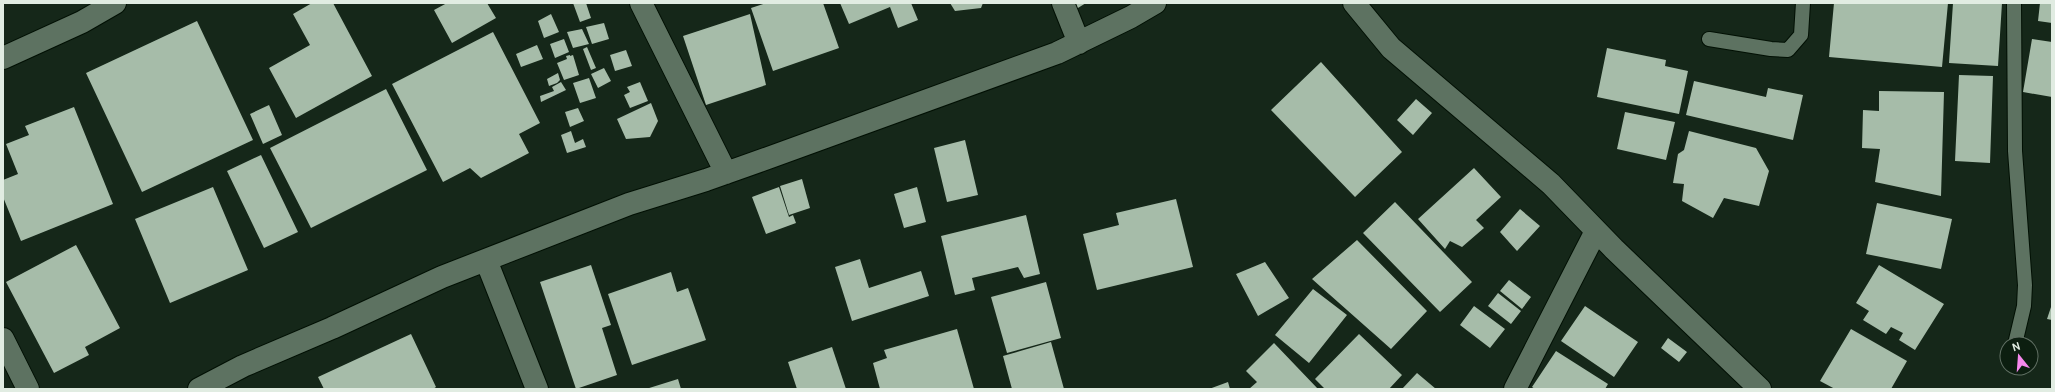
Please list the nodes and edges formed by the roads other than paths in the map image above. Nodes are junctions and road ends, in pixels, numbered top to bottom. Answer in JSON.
{"nodes":[{"id":1,"x":116,"y":3,"type":"edge"},
{"id":2,"x":641,"y":3,"type":"edge"},
{"id":3,"x":1063,"y":3,"type":"edge"},
{"id":4,"x":1155,"y":3,"type":"edge"},
{"id":5,"x":1354,"y":3,"type":"edge"},
{"id":6,"x":1803,"y":3,"type":"edge"},
{"id":7,"x":2014,"y":3,"type":"edge"},
{"id":8,"x":1709,"y":39,"type":"dead end"},
{"id":9,"x":1079,"y":43,"type":"junction"},
{"id":10,"x":3,"y":58,"type":"edge"},
{"id":11,"x":726,"y":173,"type":"junction"},
{"id":12,"x":1596,"y":231,"type":"junction"},
{"id":13,"x":486,"y":260,"type":"junction"},
{"id":14,"x":2017,"y":336,"type":"edge"},
{"id":15,"x":3,"y":339,"type":"edge"},
{"id":16,"x":28,"y":389,"type":"edge"},
{"id":17,"x":199,"y":389,"type":"edge"},
{"id":18,"x":537,"y":389,"type":"edge"},
{"id":19,"x":1515,"y":389,"type":"edge"},
{"id":20,"x":1760,"y":389,"type":"edge"}],
"edges":[{"from":1,"to":10,"type":"street"},
{"from":2,"to":11,"type":"street"},
{"from":3,"to":9,"type":"street"},
{"from":4,"to":9,"type":"street"},
{"from":5,"to":12,"type":"street"},
{"from":6,"to":8,"type":"lane"},
{"from":7,"to":14,"type":"lane"},
{"from":9,"to":11,"type":"street"},
{"from":11,"to":13,"type":"street"},
{"from":12,"to":19,"type":"street"},
{"from":12,"to":20,"type":"street"},
{"from":13,"to":17,"type":"street"},
{"from":13,"to":18,"type":"street"},
{"from":15,"to":16,"type":"street"}]}
